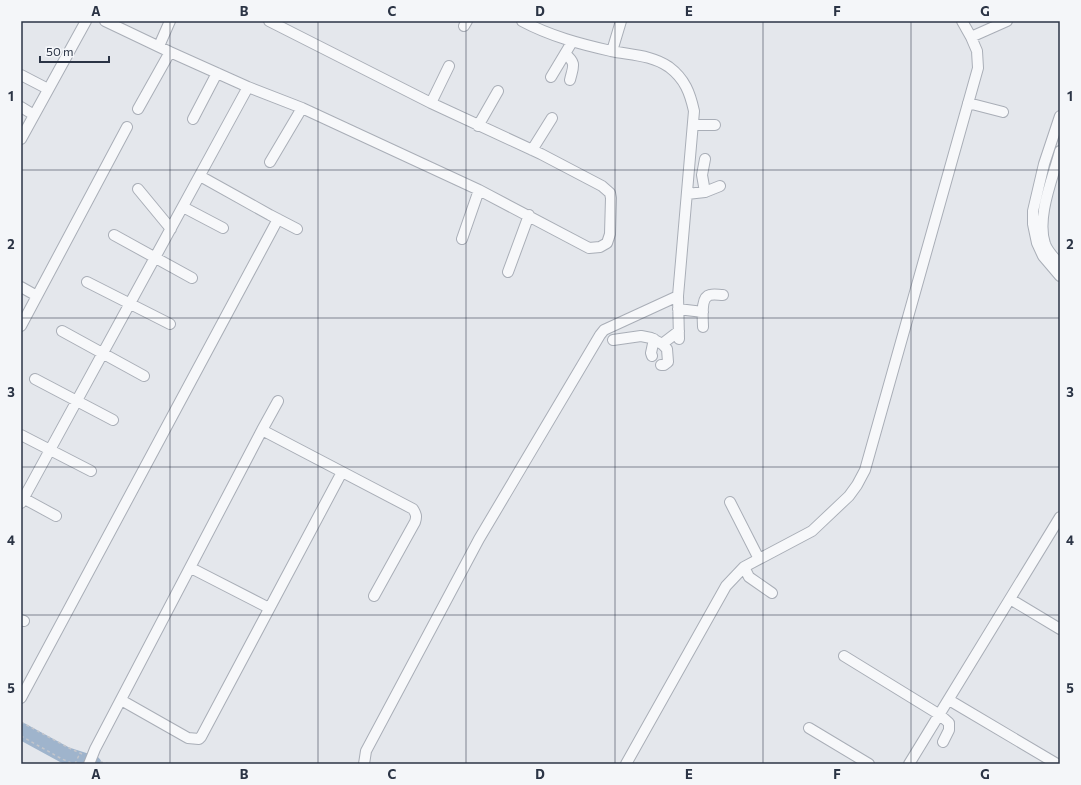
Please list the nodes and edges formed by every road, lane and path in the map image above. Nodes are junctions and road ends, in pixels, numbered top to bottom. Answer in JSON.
{"nodes":[{"id":1,"x":86,"y":21,"type":"edge"},
{"id":2,"x":105,"y":21,"type":"edge"},
{"id":3,"x":170,"y":21,"type":"edge"},
{"id":4,"x":269,"y":21,"type":"edge"},
{"id":5,"x":522,"y":21,"type":"edge"},
{"id":6,"x":621,"y":21,"type":"edge"},
{"id":7,"x":962,"y":21,"type":"edge"},
{"id":8,"x":1008,"y":21,"type":"edge"},
{"id":9,"x":971,"y":37,"type":"junction"},
{"id":10,"x":572,"y":42,"type":"junction"},
{"id":11,"x":159,"y":46,"type":"junction"},
{"id":12,"x":612,"y":51,"type":"junction"},
{"id":13,"x":170,"y":52,"type":"junction"},
{"id":14,"x":565,"y":54,"type":"junction"},
{"id":15,"x":449,"y":66,"type":"dead end"},
{"id":16,"x":218,"y":73,"type":"junction"},
{"id":17,"x":21,"y":75,"type":"edge"},
{"id":18,"x":551,"y":77,"type":"dead end"},
{"id":19,"x":570,"y":80,"type":"dead end"},
{"id":20,"x":248,"y":87,"type":"junction"},
{"id":21,"x":48,"y":89,"type":"junction"},
{"id":22,"x":498,"y":92,"type":"dead end"},
{"id":23,"x":431,"y":103,"type":"junction"},
{"id":24,"x":968,"y":103,"type":"junction"},
{"id":25,"x":21,"y":107,"type":"edge"},
{"id":26,"x":302,"y":108,"type":"junction"},
{"id":27,"x":138,"y":109,"type":"dead end"},
{"id":28,"x":1003,"y":112,"type":"dead end"},
{"id":29,"x":34,"y":115,"type":"junction"},
{"id":30,"x":1060,"y":116,"type":"edge"},
{"id":31,"x":552,"y":118,"type":"dead end"},
{"id":32,"x":193,"y":119,"type":"dead end"},
{"id":33,"x":693,"y":125,"type":"junction"},
{"id":34,"x":716,"y":125,"type":"dead end"},
{"id":35,"x":478,"y":126,"type":"junction"},
{"id":36,"x":127,"y":127,"type":"dead end"},
{"id":37,"x":21,"y":139,"type":"edge"},
{"id":38,"x":532,"y":150,"type":"junction"},
{"id":39,"x":1060,"y":151,"type":"edge"},
{"id":40,"x":705,"y":159,"type":"dead end"},
{"id":41,"x":270,"y":162,"type":"dead end"},
{"id":42,"x":200,"y":176,"type":"junction"},
{"id":43,"x":720,"y":186,"type":"dead end"},
{"id":44,"x":138,"y":189,"type":"dead end"},
{"id":45,"x":479,"y":190,"type":"junction"},
{"id":46,"x":705,"y":192,"type":"junction"},
{"id":47,"x":687,"y":194,"type":"junction"},
{"id":48,"x":183,"y":207,"type":"junction"},
{"id":49,"x":530,"y":215,"type":"junction"},
{"id":50,"x":278,"y":219,"type":"junction"},
{"id":51,"x":223,"y":228,"type":"dead end"},
{"id":52,"x":171,"y":229,"type":"junction"},
{"id":53,"x":297,"y":229,"type":"dead end"},
{"id":54,"x":114,"y":235,"type":"dead end"},
{"id":55,"x":462,"y":239,"type":"dead end"},
{"id":56,"x":155,"y":257,"type":"junction"},
{"id":57,"x":1060,"y":264,"type":"edge"},
{"id":58,"x":508,"y":272,"type":"dead end"},
{"id":59,"x":1060,"y":276,"type":"edge"},
{"id":60,"x":192,"y":278,"type":"dead end"},
{"id":61,"x":87,"y":282,"type":"dead end"},
{"id":62,"x":21,"y":288,"type":"edge"},
{"id":63,"x":723,"y":295,"type":"dead end"},
{"id":64,"x":37,"y":296,"type":"junction"},
{"id":65,"x":678,"y":296,"type":"junction"},
{"id":66,"x":130,"y":303,"type":"junction"},
{"id":67,"x":678,"y":309,"type":"junction"},
{"id":68,"x":703,"y":312,"type":"junction"},
{"id":69,"x":170,"y":324,"type":"dead end"},
{"id":70,"x":21,"y":326,"type":"edge"},
{"id":71,"x":703,"y":327,"type":"dead end"},
{"id":72,"x":62,"y":331,"type":"dead end"},
{"id":73,"x":613,"y":340,"type":"dead end"},
{"id":74,"x":658,"y":342,"type":"junction"},
{"id":75,"x":103,"y":352,"type":"junction"},
{"id":76,"x":652,"y":356,"type":"dead end"},
{"id":77,"x":661,"y":365,"type":"dead end"},
{"id":78,"x":144,"y":376,"type":"dead end"},
{"id":79,"x":35,"y":379,"type":"dead end"},
{"id":80,"x":278,"y":401,"type":"dead end"},
{"id":81,"x":76,"y":402,"type":"junction"},
{"id":82,"x":113,"y":420,"type":"dead end"},
{"id":83,"x":262,"y":430,"type":"junction"},
{"id":84,"x":21,"y":435,"type":"edge"},
{"id":85,"x":50,"y":451,"type":"junction"},
{"id":86,"x":91,"y":471,"type":"dead end"},
{"id":87,"x":342,"y":472,"type":"junction"},
{"id":88,"x":22,"y":500,"type":"edge"},
{"id":89,"x":730,"y":502,"type":"dead end"},
{"id":90,"x":56,"y":516,"type":"dead end"},
{"id":91,"x":1060,"y":517,"type":"edge"},
{"id":92,"x":759,"y":559,"type":"junction"},
{"id":93,"x":744,"y":567,"type":"junction"},
{"id":94,"x":191,"y":568,"type":"junction"},
{"id":95,"x":772,"y":593,"type":"dead end"},
{"id":96,"x":374,"y":596,"type":"dead end"},
{"id":97,"x":1010,"y":599,"type":"junction"},
{"id":98,"x":269,"y":608,"type":"junction"},
{"id":99,"x":1060,"y":629,"type":"edge"},
{"id":100,"x":844,"y":656,"type":"dead end"},
{"id":101,"x":21,"y":698,"type":"edge"},
{"id":102,"x":121,"y":700,"type":"junction"},
{"id":103,"x":949,"y":700,"type":"junction"},
{"id":104,"x":940,"y":715,"type":"junction"},
{"id":105,"x":21,"y":722,"type":"edge"},
{"id":106,"x":809,"y":728,"type":"dead end"},
{"id":107,"x":21,"y":736,"type":"edge"},
{"id":108,"x":943,"y":742,"type":"dead end"},
{"id":109,"x":81,"y":753,"type":"junction"},
{"id":110,"x":90,"y":761,"type":"edge"},
{"id":111,"x":75,"y":764,"type":"edge"},
{"id":112,"x":110,"y":764,"type":"edge"},
{"id":113,"x":364,"y":764,"type":"edge"},
{"id":114,"x":626,"y":764,"type":"edge"},
{"id":115,"x":869,"y":764,"type":"edge"},
{"id":116,"x":909,"y":764,"type":"edge"},
{"id":117,"x":1058,"y":764,"type":"edge"}],
"edges":[{"from":1,"to":21,"type":"street"},
{"from":2,"to":11,"type":"street"},
{"from":3,"to":11,"type":"street"},
{"from":4,"to":23,"type":"street"},
{"from":5,"to":10,"type":"street"},
{"from":6,"to":12,"type":"street"},
{"from":7,"to":9,"type":"street"},
{"from":8,"to":9,"type":"street"},
{"from":9,"to":24,"type":"street"},
{"from":10,"to":12,"type":"street"},
{"from":10,"to":14,"type":"street"},
{"from":11,"to":13,"type":"street"},
{"from":12,"to":33,"type":"street"},
{"from":13,"to":16,"type":"street"},
{"from":13,"to":27,"type":"street"},
{"from":14,"to":18,"type":"street"},
{"from":14,"to":19,"type":"street"},
{"from":15,"to":23,"type":"street"},
{"from":16,"to":20,"type":"street"},
{"from":16,"to":32,"type":"street"},
{"from":17,"to":21,"type":"street"},
{"from":20,"to":26,"type":"street"},
{"from":20,"to":42,"type":"street"},
{"from":21,"to":29,"type":"street"},
{"from":22,"to":35,"type":"street"},
{"from":23,"to":35,"type":"street"},
{"from":24,"to":28,"type":"street"},
{"from":24,"to":92,"type":"street"},
{"from":25,"to":29,"type":"street"},
{"from":26,"to":41,"type":"street"},
{"from":26,"to":45,"type":"street"},
{"from":29,"to":37,"type":"street"},
{"from":30,"to":59,"type":"street"},
{"from":31,"to":38,"type":"street"},
{"from":33,"to":34,"type":"street"},
{"from":33,"to":47,"type":"street"},
{"from":35,"to":38,"type":"street"},
{"from":36,"to":64,"type":"street"},
{"from":38,"to":49,"type":"street"},
{"from":39,"to":57,"type":"street"},
{"from":40,"to":46,"type":"street"},
{"from":42,"to":48,"type":"street"},
{"from":42,"to":50,"type":"street"},
{"from":43,"to":46,"type":"street"},
{"from":44,"to":52,"type":"street"},
{"from":45,"to":49,"type":"street"},
{"from":45,"to":55,"type":"street"},
{"from":46,"to":47,"type":"street"},
{"from":47,"to":65,"type":"street"},
{"from":48,"to":51,"type":"street"},
{"from":48,"to":52,"type":"street"},
{"from":49,"to":58,"type":"street"},
{"from":50,"to":53,"type":"street"},
{"from":50,"to":101,"type":"street"},
{"from":52,"to":56,"type":"street"},
{"from":54,"to":56,"type":"street"},
{"from":56,"to":60,"type":"street"},
{"from":56,"to":66,"type":"street"},
{"from":61,"to":66,"type":"street"},
{"from":62,"to":64,"type":"street"},
{"from":63,"to":68,"type":"street"},
{"from":64,"to":70,"type":"street"},
{"from":65,"to":67,"type":"street"},
{"from":65,"to":113,"type":"street"},
{"from":66,"to":69,"type":"street"},
{"from":66,"to":75,"type":"street"},
{"from":67,"to":68,"type":"street"},
{"from":67,"to":74,"type":"street"},
{"from":68,"to":71,"type":"street"},
{"from":72,"to":75,"type":"street"},
{"from":73,"to":74,"type":"street"},
{"from":74,"to":76,"type":"street"},
{"from":74,"to":77,"type":"street"},
{"from":75,"to":78,"type":"street"},
{"from":75,"to":81,"type":"street"},
{"from":79,"to":81,"type":"street"},
{"from":80,"to":83,"type":"street"},
{"from":81,"to":82,"type":"street"},
{"from":81,"to":85,"type":"street"},
{"from":83,"to":87,"type":"street"},
{"from":83,"to":94,"type":"street"},
{"from":84,"to":85,"type":"street"},
{"from":85,"to":86,"type":"street"},
{"from":85,"to":88,"type":"street"},
{"from":87,"to":96,"type":"street"},
{"from":87,"to":98,"type":"street"},
{"from":88,"to":90,"type":"street"},
{"from":89,"to":92,"type":"street"},
{"from":91,"to":97,"type":"street"},
{"from":92,"to":93,"type":"street"},
{"from":93,"to":95,"type":"street"},
{"from":93,"to":114,"type":"street"},
{"from":94,"to":98,"type":"street"},
{"from":94,"to":102,"type":"street"},
{"from":97,"to":99,"type":"street"},
{"from":97,"to":103,"type":"street"},
{"from":98,"to":102,"type":"street"},
{"from":100,"to":104,"type":"street"},
{"from":102,"to":110,"type":"street"},
{"from":103,"to":104,"type":"street"},
{"from":103,"to":117,"type":"street"},
{"from":104,"to":108,"type":"street"},
{"from":104,"to":116,"type":"street"},
{"from":105,"to":109,"type":"path"},
{"from":106,"to":115,"type":"street"},
{"from":107,"to":111,"type":"path"},
{"from":109,"to":110,"type":"path"},
{"from":109,"to":111,"type":"path"},
{"from":110,"to":112,"type":"path"}]}
